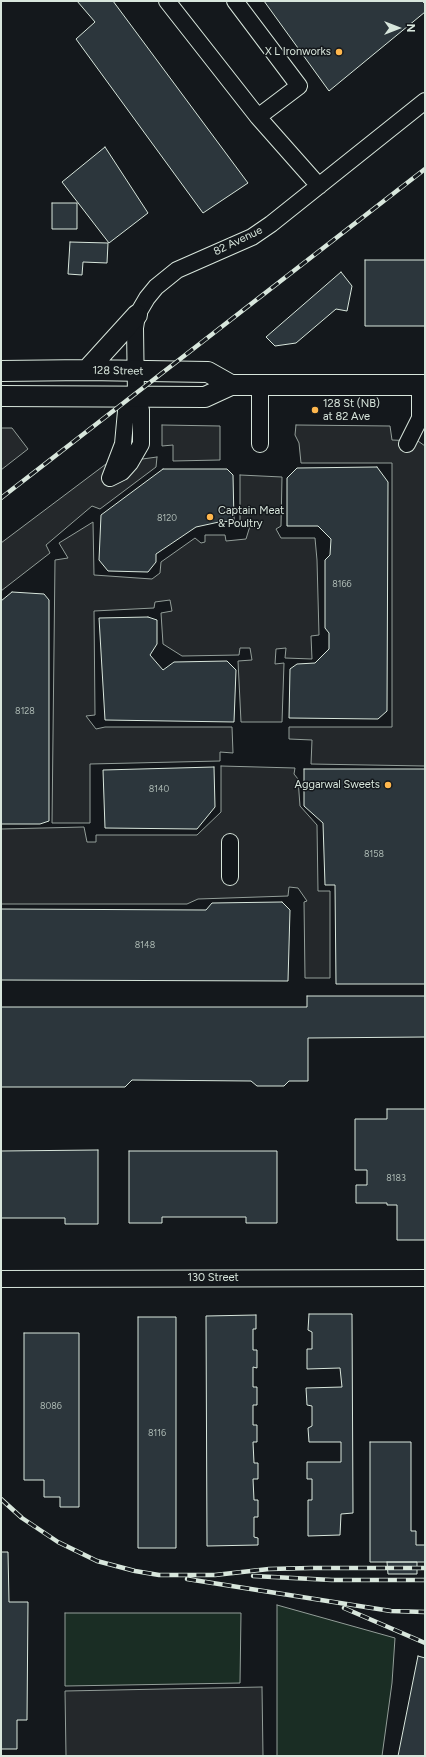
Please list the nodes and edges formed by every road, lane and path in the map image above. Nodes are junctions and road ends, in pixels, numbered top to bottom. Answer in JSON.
{"nodes":[{"id":1,"x":167,"y":1,"type":"edge"},
{"id":2,"x":235,"y":1,"type":"edge"},
{"id":3,"x":425,"y":101,"type":"edge"},
{"id":4,"x":258,"y":117,"type":"junction"},
{"id":5,"x":319,"y":186,"type":"junction"},
{"id":6,"x":138,"y":315,"type":"junction"},
{"id":7,"x":87,"y":370,"type":"junction"},
{"id":8,"x":136,"y":370,"type":"junction"},
{"id":9,"x":1,"y":371,"type":"edge"},
{"id":10,"x":230,"y":385,"type":"junction"},
{"id":11,"x":260,"y":385,"type":"junction"},
{"id":12,"x":422,"y":385,"type":"edge"},
{"id":13,"x":1,"y":396,"type":"edge"},
{"id":14,"x":136,"y":397,"type":"junction"},
{"id":15,"x":260,"y":444,"type":"dead end"},
{"id":16,"x":407,"y":444,"type":"dead end"},
{"id":17,"x":230,"y":842,"type":"dead end"},
{"id":18,"x":230,"y":877,"type":"dead end"},
{"id":19,"x":425,"y":1278,"type":"edge"},
{"id":20,"x":1,"y":1279,"type":"edge"}],
"edges":[{"from":1,"to":4,"type":"street"},
{"from":2,"to":4,"type":"street"},
{"from":3,"to":5,"type":"street","name":"82 Avenue"},
{"from":4,"to":5,"type":"street"},
{"from":5,"to":6,"type":"street","name":"82 Avenue"},
{"from":6,"to":7,"type":"main road"},
{"from":6,"to":8,"type":"street","name":"82 Avenue"},
{"from":7,"to":8,"type":"main road","name":"128 Street"},
{"from":7,"to":9,"type":"main road","name":"128 Street"},
{"from":8,"to":10,"type":"main road","name":"128 Street"},
{"from":8,"to":14,"type":"street","name":"82 Avenue"},
{"from":10,"to":11,"type":"main road"},
{"from":10,"to":14,"type":"main road"},
{"from":11,"to":12,"type":"main road"},
{"from":11,"to":15,"type":"street"},
{"from":12,"to":16,"type":"street"},
{"from":13,"to":14,"type":"main road"},
{"from":17,"to":18,"type":"street"},
{"from":19,"to":20,"type":"street","name":"130 Street"}]}
